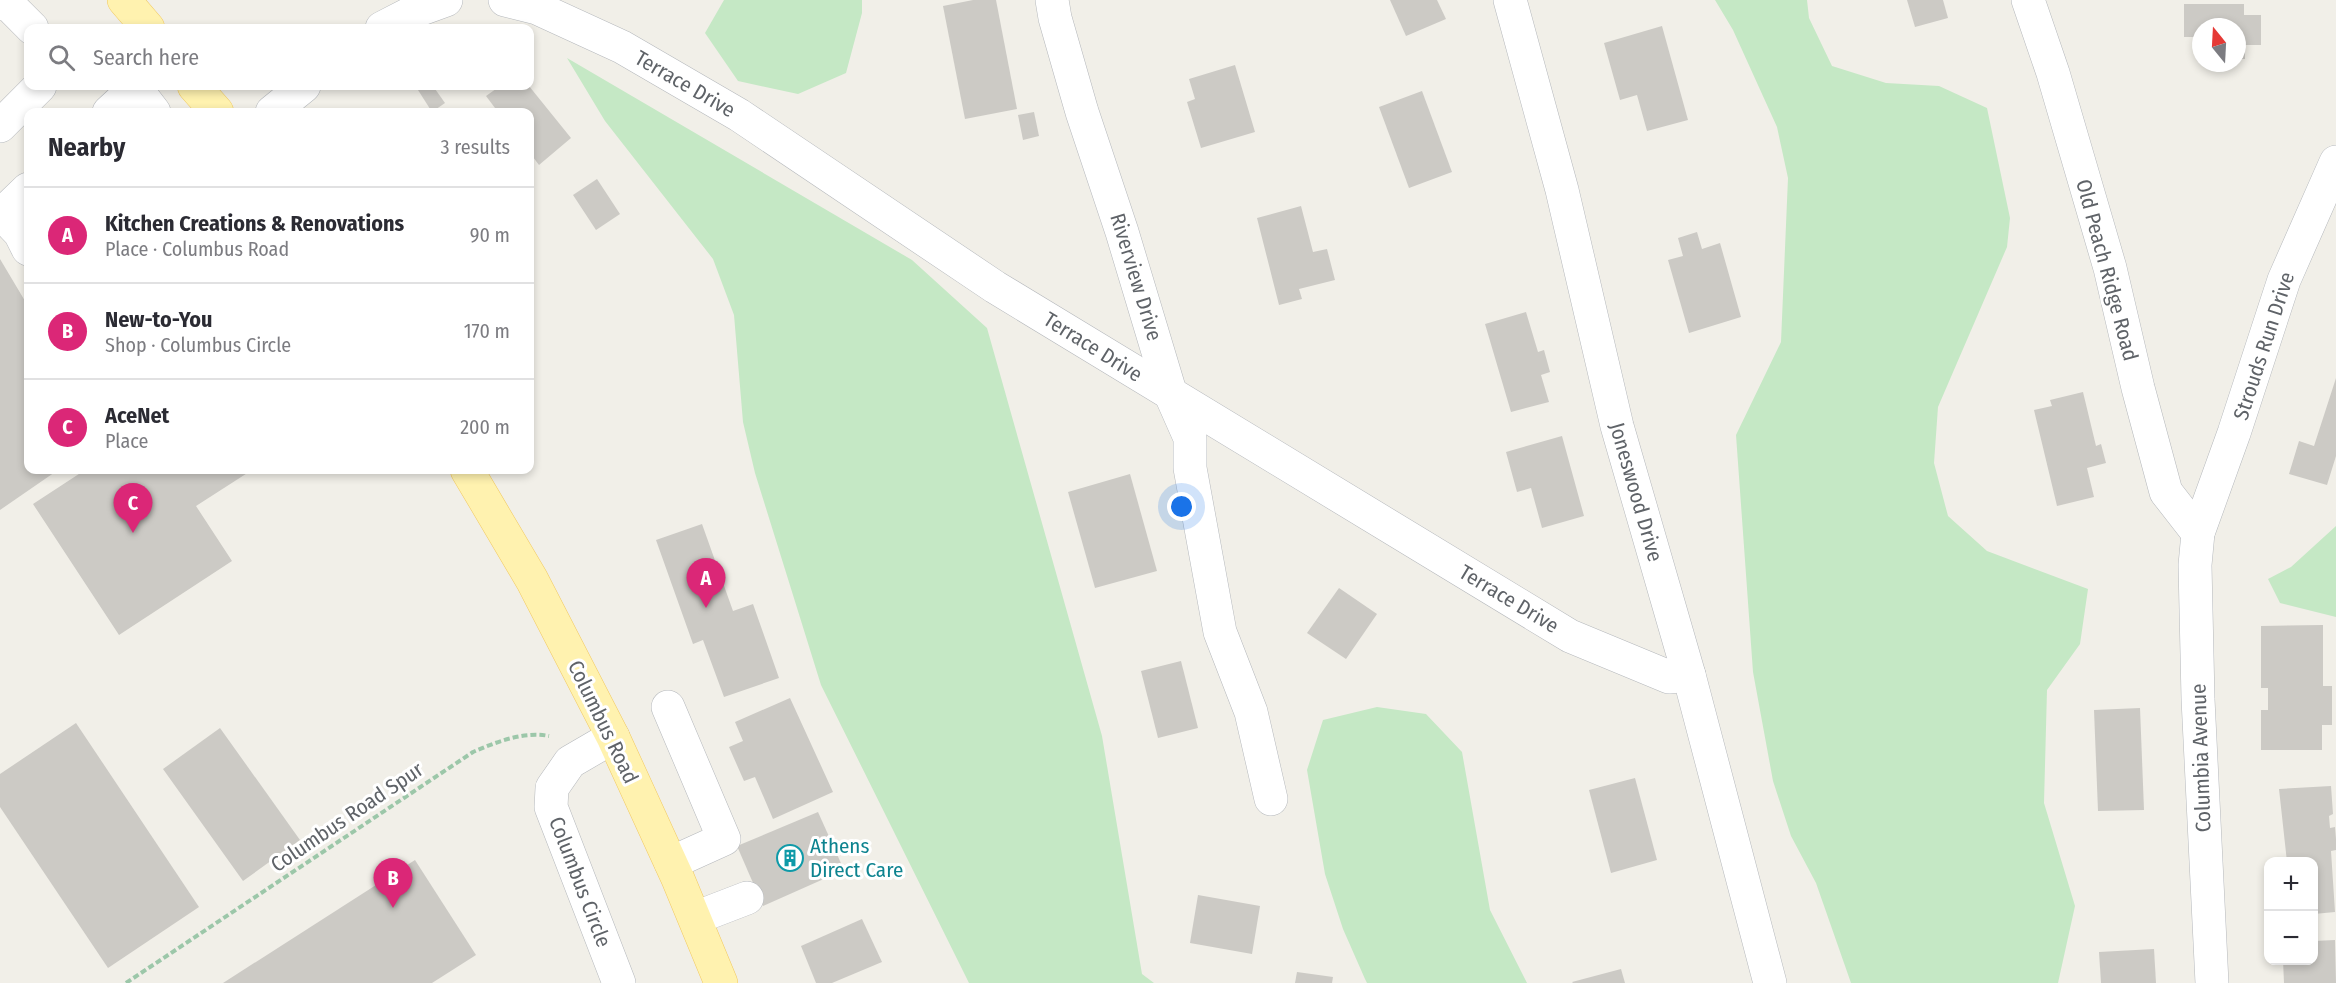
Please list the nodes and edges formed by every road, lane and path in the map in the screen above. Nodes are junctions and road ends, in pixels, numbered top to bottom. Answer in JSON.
{"nodes":[{"id":1,"x":124,"y":0,"type":"edge"},
{"id":2,"x":446,"y":0,"type":"edge"},
{"id":3,"x":505,"y":0,"type":"edge"},
{"id":4,"x":1052,"y":0,"type":"edge"},
{"id":5,"x":1510,"y":0,"type":"edge"},
{"id":6,"x":2028,"y":0,"type":"edge"},
{"id":7,"x":145,"y":24,"type":"edge"},
{"id":8,"x":390,"y":24,"type":"edge"},
{"id":9,"x":36,"y":90,"type":"edge"},
{"id":10,"x":198,"y":90,"type":"edge"},
{"id":11,"x":299,"y":90,"type":"edge"},
{"id":12,"x":141,"y":95,"type":"edge"},
{"id":13,"x":117,"y":108,"type":"edge"},
{"id":14,"x":214,"y":108,"type":"edge"},
{"id":15,"x":277,"y":108,"type":"edge"},
{"id":16,"x":0,"y":126,"type":"edge"},
{"id":17,"x":2336,"y":162,"type":"edge"},
{"id":18,"x":24,"y":193,"type":"edge"},
{"id":19,"x":1,"y":213,"type":"edge"},
{"id":20,"x":24,"y":241,"type":"edge"},
{"id":21,"x":1171,"y":395,"type":"junction"},
{"id":22,"x":469,"y":474,"type":"edge"},
{"id":23,"x":2198,"y":533,"type":"junction"},
{"id":24,"x":1689,"y":675,"type":"junction"},
{"id":25,"x":668,"y":706,"type":"dead end"},
{"id":26,"x":552,"y":737,"type":"dead end"},
{"id":27,"x":613,"y":737,"type":"junction"},
{"id":28,"x":1271,"y":799,"type":"dead end"},
{"id":29,"x":671,"y":863,"type":"junction"},
{"id":30,"x":747,"y":898,"type":"dead end"},
{"id":31,"x":695,"y":918,"type":"junction"},
{"id":32,"x":126,"y":983,"type":"edge"},
{"id":33,"x":619,"y":983,"type":"edge"},
{"id":34,"x":721,"y":983,"type":"edge"},
{"id":35,"x":1770,"y":983,"type":"edge"},
{"id":36,"x":2212,"y":983,"type":"edge"}],
"edges":[{"from":1,"to":7,"type":"main road"},
{"from":2,"to":8,"type":"street"},
{"from":3,"to":21,"type":"street","name":"Terrace Drive"},
{"from":4,"to":21,"type":"street","name":"Riverview Drive"},
{"from":5,"to":24,"type":"street","name":"Joneswood Drive"},
{"from":6,"to":23,"type":"street","name":"Old Peach Ridge Road"},
{"from":9,"to":16,"type":"street"},
{"from":10,"to":14,"type":"main road"},
{"from":11,"to":15,"type":"street"},
{"from":12,"to":13,"type":"street"},
{"from":17,"to":23,"type":"street","name":"Strouds Run Drive"},
{"from":18,"to":19,"type":"street"},
{"from":19,"to":20,"type":"street"},
{"from":21,"to":24,"type":"street","name":"Terrace Drive"},
{"from":21,"to":28,"type":"street","name":"Riverview Drive"},
{"from":22,"to":27,"type":"main road","name":"Columbus Road"},
{"from":23,"to":36,"type":"street","name":"Columbia Avenue"},
{"from":24,"to":35,"type":"street","name":"Joneswood Drive"},
{"from":25,"to":29,"type":"street"},
{"from":26,"to":32,"type":"path","name":"Columbus Road Spur"},
{"from":27,"to":29,"type":"main road","name":"Columbus Road"},
{"from":27,"to":33,"type":"street","name":"Columbus Circle"},
{"from":29,"to":31,"type":"main road","name":"Columbus Road"},
{"from":30,"to":31,"type":"street"},
{"from":31,"to":34,"type":"main road","name":"Columbus Road"}]}
